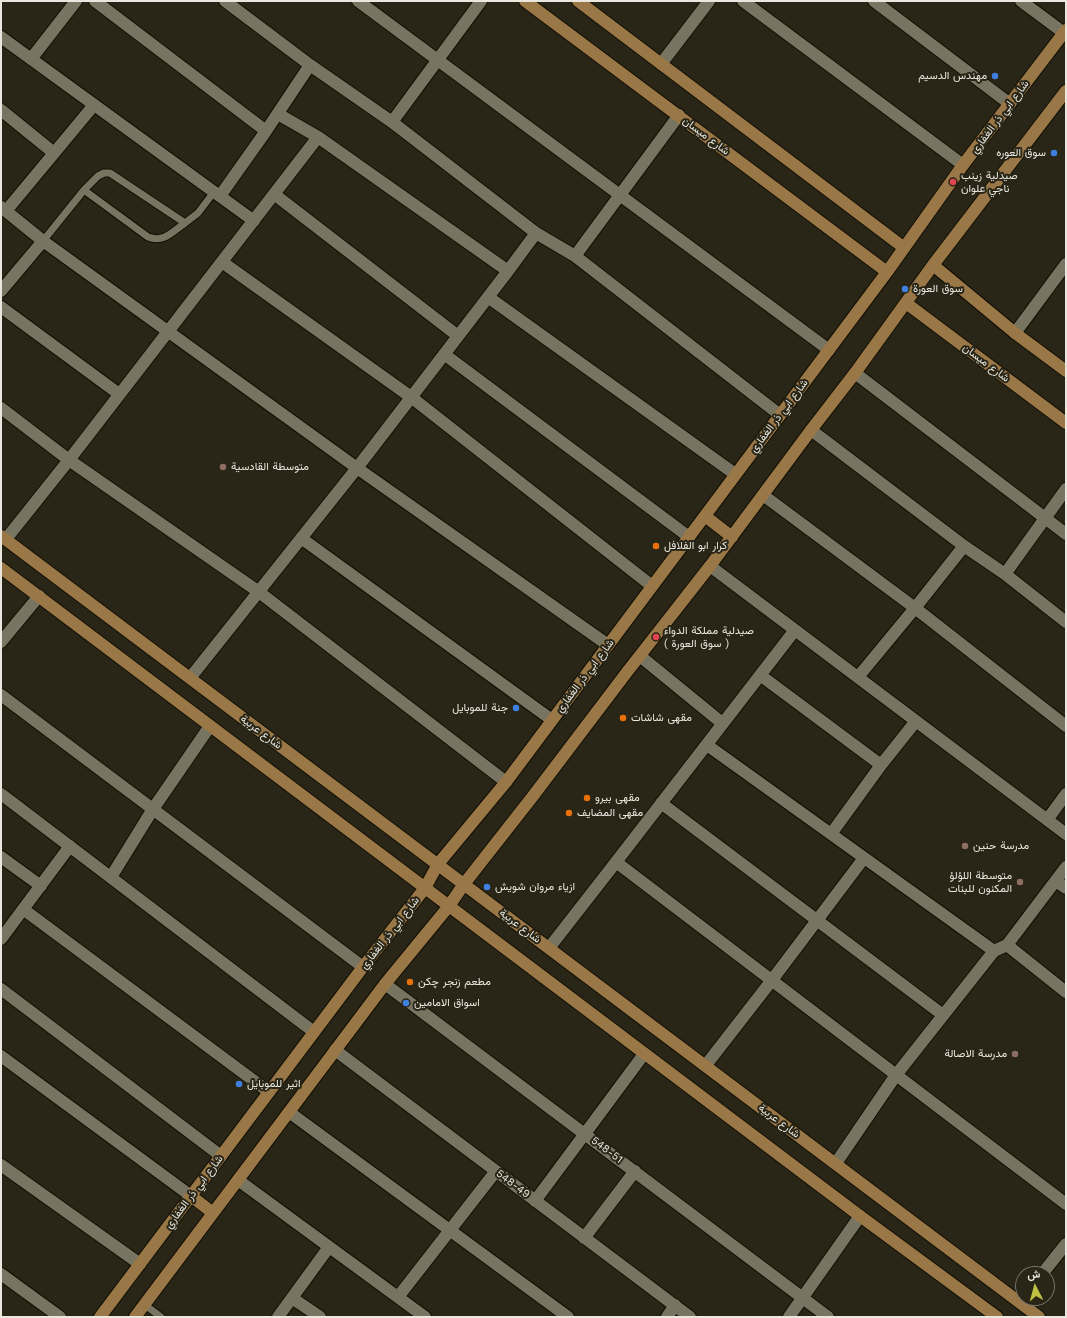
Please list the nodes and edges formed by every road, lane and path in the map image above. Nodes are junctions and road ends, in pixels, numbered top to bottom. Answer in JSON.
{"nodes":[{"id":1,"x":76,"y":1,"type":"edge"},
{"id":2,"x":95,"y":1,"type":"edge"},
{"id":3,"x":225,"y":1,"type":"edge"},
{"id":4,"x":358,"y":1,"type":"edge"},
{"id":5,"x":480,"y":1,"type":"edge"},
{"id":6,"x":525,"y":1,"type":"edge"},
{"id":7,"x":578,"y":1,"type":"edge"},
{"id":8,"x":709,"y":1,"type":"edge"},
{"id":9,"x":743,"y":1,"type":"edge"},
{"id":10,"x":874,"y":1,"type":"edge"},
{"id":11,"x":1021,"y":1,"type":"edge"},
{"id":12,"x":1065,"y":31,"type":"edge"},
{"id":13,"x":1,"y":37,"type":"edge"},
{"id":14,"x":31,"y":59,"type":"junction"},
{"id":15,"x":438,"y":61,"type":"junction"},
{"id":16,"x":660,"y":64,"type":"junction"},
{"id":17,"x":310,"y":65,"type":"junction"},
{"id":18,"x":1066,"y":91,"type":"edge"},
{"id":19,"x":1010,"y":104,"type":"junction"},
{"id":20,"x":94,"y":105,"type":"junction"},
{"id":21,"x":1,"y":110,"type":"edge"},
{"id":22,"x":278,"y":114,"type":"junction"},
{"id":23,"x":679,"y":115,"type":"junction"},
{"id":24,"x":392,"y":122,"type":"junction"},
{"id":25,"x":266,"y":131,"type":"junction"},
{"id":26,"x":318,"y":137,"type":"junction"},
{"id":27,"x":54,"y":153,"type":"junction"},
{"id":28,"x":963,"y":165,"type":"junction"},
{"id":29,"x":84,"y":190,"type":"junction"},
{"id":30,"x":217,"y":194,"type":"junction"},
{"id":31,"x":274,"y":194,"type":"junction"},
{"id":32,"x":619,"y":195,"type":"junction"},
{"id":33,"x":3,"y":209,"type":"edge"},
{"id":34,"x":254,"y":221,"type":"junction"},
{"id":35,"x":185,"y":223,"type":"junction"},
{"id":36,"x":536,"y":233,"type":"junction"},
{"id":37,"x":43,"y":241,"type":"junction"},
{"id":38,"x":903,"y":248,"type":"junction"},
{"id":39,"x":575,"y":256,"type":"junction"},
{"id":40,"x":222,"y":262,"type":"junction"},
{"id":41,"x":1066,"y":264,"type":"edge"},
{"id":42,"x":933,"y":265,"type":"junction"},
{"id":43,"x":508,"y":272,"type":"junction"},
{"id":44,"x":887,"y":272,"type":"junction"},
{"id":45,"x":1,"y":291,"type":"edge"},
{"id":46,"x":488,"y":297,"type":"junction"},
{"id":47,"x":906,"y":303,"type":"junction"},
{"id":48,"x":1,"y":307,"type":"edge"},
{"id":49,"x":167,"y":332,"type":"junction"},
{"id":50,"x":1015,"y":333,"type":"junction"},
{"id":51,"x":458,"y":336,"type":"junction"},
{"id":52,"x":829,"y":350,"type":"junction"},
{"id":53,"x":444,"y":354,"type":"junction"},
{"id":54,"x":1066,"y":371,"type":"edge"},
{"id":55,"x":855,"y":373,"type":"junction"},
{"id":56,"x":119,"y":394,"type":"junction"},
{"id":57,"x":411,"y":397,"type":"junction"},
{"id":58,"x":1,"y":408,"type":"edge"},
{"id":59,"x":780,"y":415,"type":"junction"},
{"id":60,"x":1066,"y":423,"type":"edge"},
{"id":61,"x":811,"y":430,"type":"junction"},
{"id":62,"x":69,"y":460,"type":"junction"},
{"id":63,"x":357,"y":468,"type":"junction"},
{"id":64,"x":735,"y":474,"type":"junction"},
{"id":65,"x":1066,"y":489,"type":"edge"},
{"id":66,"x":763,"y":495,"type":"junction"},
{"id":67,"x":705,"y":516,"type":"junction"},
{"id":68,"x":1046,"y":518,"type":"junction"},
{"id":69,"x":1066,"y":534,"type":"edge"},
{"id":70,"x":689,"y":537,"type":"junction"},
{"id":71,"x":732,"y":537,"type":"junction"},
{"id":72,"x":3,"y":538,"type":"edge"},
{"id":73,"x":302,"y":538,"type":"junction"},
{"id":74,"x":964,"y":546,"type":"junction"},
{"id":75,"x":710,"y":566,"type":"junction"},
{"id":76,"x":1,"y":568,"type":"edge"},
{"id":77,"x":1004,"y":574,"type":"junction"},
{"id":78,"x":652,"y":586,"type":"junction"},
{"id":79,"x":259,"y":592,"type":"junction"},
{"id":80,"x":38,"y":596,"type":"junction"},
{"id":81,"x":915,"y":608,"type":"junction"},
{"id":82,"x":1066,"y":622,"type":"edge"},
{"id":83,"x":795,"y":630,"type":"junction"},
{"id":84,"x":1,"y":642,"type":"edge"},
{"id":85,"x":608,"y":645,"type":"junction"},
{"id":86,"x":640,"y":656,"type":"junction"},
{"id":87,"x":760,"y":675,"type":"junction"},
{"id":88,"x":858,"y":677,"type":"junction"},
{"id":89,"x":190,"y":678,"type":"junction"},
{"id":90,"x":1,"y":695,"type":"edge"},
{"id":91,"x":552,"y":720,"type":"junction"},
{"id":92,"x":916,"y":721,"type":"junction"},
{"id":93,"x":722,"y":723,"type":"junction"},
{"id":94,"x":210,"y":726,"type":"junction"},
{"id":95,"x":1066,"y":726,"type":"edge"},
{"id":96,"x":706,"y":745,"type":"junction"},
{"id":97,"x":881,"y":764,"type":"junction"},
{"id":98,"x":506,"y":782,"type":"junction"},
{"id":99,"x":1,"y":794,"type":"edge"},
{"id":100,"x":1066,"y":794,"type":"edge"},
{"id":101,"x":662,"y":803,"type":"junction"},
{"id":102,"x":153,"y":809,"type":"junction"},
{"id":103,"x":1047,"y":820,"type":"junction"},
{"id":104,"x":831,"y":834,"type":"junction"},
{"id":105,"x":1066,"y":834,"type":"edge"},
{"id":106,"x":70,"y":846,"type":"junction"},
{"id":107,"x":1,"y":857,"type":"edge"},
{"id":108,"x":864,"y":858,"type":"junction"},
{"id":109,"x":616,"y":862,"type":"junction"},
{"id":110,"x":438,"y":864,"type":"junction"},
{"id":111,"x":1066,"y":867,"type":"edge"},
{"id":112,"x":111,"y":877,"type":"junction"},
{"id":113,"x":1056,"y":880,"type":"junction"},
{"id":114,"x":464,"y":884,"type":"junction"},
{"id":115,"x":41,"y":886,"type":"junction"},
{"id":116,"x":425,"y":888,"type":"junction"},
{"id":117,"x":1066,"y":888,"type":"edge"},
{"id":118,"x":449,"y":906,"type":"junction"},
{"id":119,"x":23,"y":909,"type":"junction"},
{"id":120,"x":817,"y":920,"type":"junction"},
{"id":121,"x":1,"y":939,"type":"edge"},
{"id":122,"x":1007,"y":945,"type":"junction"},
{"id":123,"x":549,"y":948,"type":"junction"},
{"id":124,"x":994,"y":950,"type":"junction"},
{"id":125,"x":363,"y":967,"type":"junction"},
{"id":126,"x":772,"y":980,"type":"junction"},
{"id":127,"x":385,"y":984,"type":"junction"},
{"id":128,"x":1,"y":989,"type":"edge"},
{"id":129,"x":1066,"y":992,"type":"edge"},
{"id":130,"x":943,"y":1015,"type":"junction"},
{"id":131,"x":314,"y":1032,"type":"junction"},
{"id":132,"x":335,"y":1050,"type":"junction"},
{"id":133,"x":644,"y":1054,"type":"junction"},
{"id":134,"x":1,"y":1056,"type":"edge"},
{"id":135,"x":706,"y":1065,"type":"junction"},
{"id":136,"x":896,"y":1075,"type":"junction"},
{"id":137,"x":269,"y":1092,"type":"junction"},
{"id":138,"x":289,"y":1112,"type":"junction"},
{"id":139,"x":584,"y":1134,"type":"junction"},
{"id":140,"x":221,"y":1156,"type":"junction"},
{"id":141,"x":836,"y":1164,"type":"junction"},
{"id":142,"x":1,"y":1166,"type":"edge"},
{"id":143,"x":496,"y":1171,"type":"junction"},
{"id":144,"x":635,"y":1171,"type":"junction"},
{"id":145,"x":238,"y":1180,"type":"junction"},
{"id":146,"x":191,"y":1196,"type":"junction"},
{"id":147,"x":536,"y":1201,"type":"junction"},
{"id":148,"x":1066,"y":1204,"type":"edge"},
{"id":149,"x":213,"y":1213,"type":"junction"},
{"id":150,"x":860,"y":1216,"type":"junction"},
{"id":151,"x":450,"y":1230,"type":"junction"},
{"id":152,"x":584,"y":1238,"type":"junction"},
{"id":153,"x":1066,"y":1244,"type":"edge"},
{"id":154,"x":329,"y":1247,"type":"junction"},
{"id":155,"x":140,"y":1264,"type":"junction"},
{"id":156,"x":1048,"y":1266,"type":"edge"},
{"id":157,"x":1,"y":1274,"type":"edge"},
{"id":158,"x":1015,"y":1295,"type":"edge"},
{"id":159,"x":398,"y":1297,"type":"junction"},
{"id":160,"x":802,"y":1297,"type":"junction"},
{"id":161,"x":292,"y":1298,"type":"junction"},
{"id":162,"x":145,"y":1305,"type":"junction"},
{"id":163,"x":675,"y":1305,"type":"junction"},
{"id":164,"x":1028,"y":1306,"type":"edge"},
{"id":165,"x":60,"y":1317,"type":"edge"},
{"id":166,"x":100,"y":1317,"type":"edge"},
{"id":167,"x":136,"y":1317,"type":"edge"},
{"id":168,"x":161,"y":1317,"type":"edge"},
{"id":169,"x":278,"y":1317,"type":"edge"},
{"id":170,"x":320,"y":1317,"type":"edge"},
{"id":171,"x":425,"y":1317,"type":"edge"},
{"id":172,"x":568,"y":1317,"type":"edge"},
{"id":173,"x":667,"y":1317,"type":"edge"},
{"id":174,"x":690,"y":1317,"type":"edge"},
{"id":175,"x":788,"y":1317,"type":"edge"},
{"id":176,"x":828,"y":1317,"type":"edge"},
{"id":177,"x":997,"y":1317,"type":"edge"},
{"id":178,"x":1039,"y":1317,"type":"edge"}],
"edges":[{"from":1,"to":14,"type":"street"},
{"from":2,"to":25,"type":"street"},
{"from":3,"to":17,"type":"street"},
{"from":4,"to":15,"type":"street"},
{"from":5,"to":15,"type":"street"},
{"from":6,"to":23,"type":"main road","name":"شارع ميسان"},
{"from":7,"to":16,"type":"main road"},
{"from":8,"to":16,"type":"street"},
{"from":9,"to":28,"type":"street"},
{"from":10,"to":19,"type":"street"},
{"from":11,"to":12,"type":"street"},
{"from":12,"to":19,"type":"main road","name":"شارع ابي ذر الغفاري"},
{"from":13,"to":14,"type":"street"},
{"from":14,"to":20,"type":"street"},
{"from":15,"to":24,"type":"street"},
{"from":15,"to":32,"type":"street"},
{"from":16,"to":38,"type":"main road"},
{"from":17,"to":22,"type":"street"},
{"from":17,"to":24,"type":"street"},
{"from":18,"to":42,"type":"main road"},
{"from":19,"to":28,"type":"main road","name":"شارع ابي ذر الغفاري"},
{"from":20,"to":27,"type":"street"},
{"from":20,"to":30,"type":"street"},
{"from":21,"to":27,"type":"street"},
{"from":22,"to":25,"type":"street"},
{"from":22,"to":26,"type":"street"},
{"from":23,"to":32,"type":"street"},
{"from":23,"to":44,"type":"main road","name":"شارع ميسان"},
{"from":24,"to":36,"type":"street"},
{"from":25,"to":30,"type":"street"},
{"from":26,"to":31,"type":"street"},
{"from":26,"to":43,"type":"street"},
{"from":27,"to":33,"type":"street"},
{"from":28,"to":38,"type":"main road","name":"شارع ابي ذر الغفاري"},
{"from":29,"to":35,"type":"lane"},
{"from":29,"to":35,"type":"lane"},
{"from":29,"to":37,"type":"lane"},
{"from":30,"to":34,"type":"street"},
{"from":30,"to":35,"type":"lane"},
{"from":31,"to":34,"type":"street"},
{"from":31,"to":51,"type":"street"},
{"from":32,"to":39,"type":"street"},
{"from":32,"to":52,"type":"street"},
{"from":33,"to":37,"type":"street"},
{"from":34,"to":40,"type":"street"},
{"from":36,"to":39,"type":"street"},
{"from":36,"to":43,"type":"street"},
{"from":37,"to":45,"type":"street"},
{"from":37,"to":49,"type":"street"},
{"from":38,"to":44,"type":"main road","name":"شارع ابي ذر الغفاري"},
{"from":39,"to":59,"type":"street"},
{"from":40,"to":49,"type":"street"},
{"from":40,"to":57,"type":"street"},
{"from":41,"to":50,"type":"street"},
{"from":42,"to":47,"type":"main road"},
{"from":42,"to":50,"type":"main road"},
{"from":43,"to":46,"type":"street"},
{"from":44,"to":52,"type":"main road","name":"شارع ابي ذر الغفاري"},
{"from":46,"to":51,"type":"street"},
{"from":46,"to":64,"type":"street"},
{"from":47,"to":55,"type":"main road"},
{"from":47,"to":60,"type":"main road","name":"شارع ميسان"},
{"from":48,"to":56,"type":"street"},
{"from":49,"to":56,"type":"street"},
{"from":49,"to":63,"type":"street"},
{"from":50,"to":54,"type":"main road"},
{"from":51,"to":53,"type":"street"},
{"from":52,"to":59,"type":"main road","name":"شارع ابي ذر الغفاري"},
{"from":53,"to":57,"type":"street"},
{"from":53,"to":70,"type":"street"},
{"from":55,"to":61,"type":"main road"},
{"from":55,"to":68,"type":"street"},
{"from":56,"to":62,"type":"street"},
{"from":57,"to":63,"type":"street"},
{"from":57,"to":78,"type":"street"},
{"from":58,"to":62,"type":"street"},
{"from":59,"to":64,"type":"main road","name":"شارع ابي ذر الغفاري"},
{"from":61,"to":66,"type":"main road"},
{"from":61,"to":74,"type":"street"},
{"from":62,"to":72,"type":"street"},
{"from":62,"to":79,"type":"street"},
{"from":63,"to":73,"type":"street"},
{"from":63,"to":85,"type":"street"},
{"from":64,"to":67,"type":"main road","name":"شارع ابي ذر الغفاري"},
{"from":65,"to":68,"type":"street"},
{"from":66,"to":71,"type":"main road"},
{"from":66,"to":81,"type":"street"},
{"from":67,"to":70,"type":"main road","name":"شارع ابي ذر الغفاري"},
{"from":67,"to":71,"type":"main road"},
{"from":68,"to":69,"type":"street"},
{"from":68,"to":77,"type":"street"},
{"from":70,"to":78,"type":"main road","name":"شارع ابي ذر الغفاري"},
{"from":71,"to":75,"type":"main road"},
{"from":72,"to":89,"type":"main road","name":"شارع عربية"},
{"from":73,"to":79,"type":"street"},
{"from":73,"to":91,"type":"street"},
{"from":74,"to":77,"type":"street"},
{"from":74,"to":81,"type":"street"},
{"from":75,"to":83,"type":"street"},
{"from":75,"to":86,"type":"main road"},
{"from":76,"to":80,"type":"main road"},
{"from":77,"to":82,"type":"street"},
{"from":78,"to":85,"type":"main road","name":"شارع ابي ذر الغفاري"},
{"from":79,"to":89,"type":"street"},
{"from":79,"to":98,"type":"street"},
{"from":80,"to":84,"type":"street"},
{"from":80,"to":94,"type":"main road"},
{"from":81,"to":88,"type":"street"},
{"from":81,"to":95,"type":"street"},
{"from":83,"to":87,"type":"street"},
{"from":83,"to":88,"type":"street"},
{"from":85,"to":91,"type":"main road","name":"شارع ابي ذر الغفاري"},
{"from":86,"to":93,"type":"street"},
{"from":86,"to":114,"type":"main road"},
{"from":87,"to":93,"type":"street"},
{"from":87,"to":97,"type":"street"},
{"from":88,"to":92,"type":"street"},
{"from":89,"to":110,"type":"main road","name":"شارع عربية"},
{"from":90,"to":102,"type":"street"},
{"from":91,"to":98,"type":"main road","name":"شارع ابي ذر الغفاري"},
{"from":92,"to":97,"type":"street"},
{"from":92,"to":103,"type":"street"},
{"from":93,"to":96,"type":"street"},
{"from":94,"to":102,"type":"street"},
{"from":94,"to":116,"type":"main road"},
{"from":96,"to":101,"type":"street"},
{"from":96,"to":104,"type":"street"},
{"from":97,"to":104,"type":"street"},
{"from":98,"to":110,"type":"main road","name":"شارع ابي ذر الغفاري"},
{"from":99,"to":106,"type":"street"},
{"from":100,"to":103,"type":"street"},
{"from":101,"to":109,"type":"street"},
{"from":101,"to":120,"type":"street"},
{"from":102,"to":112,"type":"street"},
{"from":102,"to":125,"type":"street"},
{"from":103,"to":105,"type":"street"},
{"from":104,"to":108,"type":"street"},
{"from":106,"to":112,"type":"street"},
{"from":106,"to":115,"type":"street"},
{"from":107,"to":115,"type":"street"},
{"from":108,"to":120,"type":"street"},
{"from":108,"to":124,"type":"street"},
{"from":109,"to":123,"type":"street"},
{"from":109,"to":126,"type":"street"},
{"from":110,"to":114,"type":"main road","name":"شارع عربية"},
{"from":110,"to":116,"type":"main road","name":"شارع ابي ذر الغفاري"},
{"from":111,"to":113,"type":"street"},
{"from":112,"to":131,"type":"street"},
{"from":113,"to":117,"type":"street"},
{"from":113,"to":122,"type":"street"},
{"from":114,"to":118,"type":"main road"},
{"from":114,"to":123,"type":"main road","name":"شارع عربية"},
{"from":115,"to":119,"type":"street"},
{"from":116,"to":118,"type":"main road"},
{"from":116,"to":125,"type":"main road","name":"شارع ابي ذر الغفاري"},
{"from":118,"to":127,"type":"main road"},
{"from":118,"to":133,"type":"main road"},
{"from":119,"to":121,"type":"street"},
{"from":119,"to":137,"type":"street"},
{"from":120,"to":126,"type":"street"},
{"from":120,"to":130,"type":"street"},
{"from":122,"to":124,"type":"street"},
{"from":122,"to":129,"type":"street"},
{"from":123,"to":135,"type":"main road","name":"شارع عربية"},
{"from":124,"to":130,"type":"street"},
{"from":125,"to":131,"type":"main road","name":"شارع ابي ذر الغفاري"},
{"from":126,"to":135,"type":"street"},
{"from":126,"to":136,"type":"street"},
{"from":127,"to":132,"type":"main road"},
{"from":127,"to":139,"type":"street","name":"548-51"},
{"from":128,"to":140,"type":"street"},
{"from":130,"to":136,"type":"street"},
{"from":131,"to":137,"type":"main road","name":"شارع ابي ذر الغفاري"},
{"from":132,"to":138,"type":"main road"},
{"from":132,"to":143,"type":"street","name":"548-49"},
{"from":133,"to":139,"type":"street"},
{"from":133,"to":150,"type":"main road"},
{"from":134,"to":146,"type":"street"},
{"from":135,"to":141,"type":"main road","name":"شارع عربية"},
{"from":136,"to":141,"type":"street"},
{"from":136,"to":148,"type":"street"},
{"from":137,"to":140,"type":"main road","name":"شارع ابي ذر الغفاري"},
{"from":138,"to":145,"type":"main road"},
{"from":138,"to":151,"type":"street"},
{"from":139,"to":144,"type":"street","name":"548-51"},
{"from":139,"to":147,"type":"street"},
{"from":140,"to":146,"type":"main road","name":"شارع ابي ذر الغفاري"},
{"from":141,"to":158,"type":"main road","name":"شارع عربية"},
{"from":142,"to":155,"type":"street"},
{"from":143,"to":147,"type":"street","name":"548-49"},
{"from":143,"to":151,"type":"street"},
{"from":144,"to":152,"type":"street"},
{"from":144,"to":160,"type":"street","name":"548-51"},
{"from":145,"to":149,"type":"main road"},
{"from":145,"to":154,"type":"street"},
{"from":146,"to":149,"type":"main road"},
{"from":146,"to":155,"type":"main road","name":"شارع ابي ذر الغفاري"},
{"from":147,"to":152,"type":"street","name":"548-49"},
{"from":149,"to":162,"type":"main road"},
{"from":150,"to":160,"type":"street"},
{"from":150,"to":177,"type":"main road"},
{"from":151,"to":159,"type":"street"},
{"from":151,"to":172,"type":"street"},
{"from":152,"to":163,"type":"street","name":"548-49"},
{"from":153,"to":156,"type":"street"},
{"from":154,"to":159,"type":"street"},
{"from":154,"to":161,"type":"street"},
{"from":155,"to":166,"type":"main road","name":"شارع ابي ذر الغفاري"},
{"from":157,"to":165,"type":"street"},
{"from":159,"to":171,"type":"street"},
{"from":160,"to":175,"type":"street"},
{"from":160,"to":176,"type":"street","name":"548-51"},
{"from":161,"to":169,"type":"street"},
{"from":161,"to":170,"type":"street"},
{"from":162,"to":167,"type":"main road"},
{"from":162,"to":168,"type":"lane"},
{"from":163,"to":173,"type":"street"},
{"from":163,"to":174,"type":"street","name":"548-49"},
{"from":164,"to":178,"type":"main road","name":"شارع عربية"}]}
